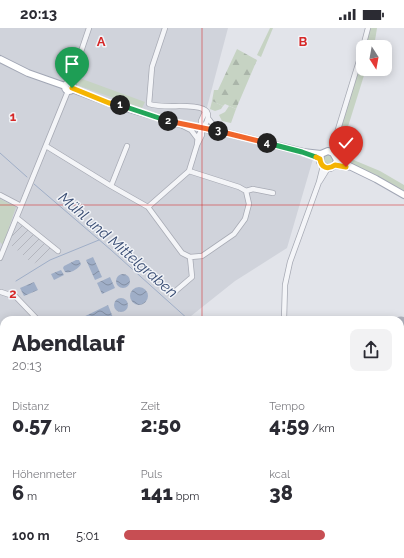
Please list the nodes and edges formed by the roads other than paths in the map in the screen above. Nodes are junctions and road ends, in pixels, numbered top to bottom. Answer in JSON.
{"nodes":[{"id":1,"x":89,"y":28,"type":"edge"},
{"id":2,"x":165,"y":28,"type":"edge"},
{"id":3,"x":368,"y":28,"type":"edge"},
{"id":4,"x":365,"y":40,"type":"edge"},
{"id":5,"x":0,"y":60,"type":"edge"},
{"id":6,"x":356,"y":70,"type":"edge"},
{"id":7,"x":69,"y":87,"type":"junction"},
{"id":8,"x":203,"y":109,"type":"junction"},
{"id":9,"x":208,"y":118,"type":"junction"},
{"id":10,"x":180,"y":124,"type":"junction"},
{"id":11,"x":202,"y":128,"type":"junction"},
{"id":12,"x":222,"y":132,"type":"junction"},
{"id":13,"x":197,"y":138,"type":"junction"},
{"id":14,"x":197,"y":145,"type":"junction"},
{"id":15,"x":46,"y":146,"type":"junction"},
{"id":16,"x":127,"y":146,"type":"dead end"},
{"id":17,"x":331,"y":152,"type":"junction"},
{"id":18,"x":320,"y":157,"type":"junction"},
{"id":19,"x":336,"y":162,"type":"junction"},
{"id":20,"x":325,"y":167,"type":"junction"},
{"id":21,"x":189,"y":171,"type":"junction"},
{"id":22,"x":111,"y":186,"type":"junction"},
{"id":23,"x":246,"y":191,"type":"junction"},
{"id":24,"x":273,"y":193,"type":"dead end"},
{"id":25,"x":0,"y":195,"type":"edge"},
{"id":26,"x":404,"y":195,"type":"edge"},
{"id":27,"x":21,"y":206,"type":"junction"},
{"id":28,"x":148,"y":207,"type":"junction"},
{"id":29,"x":17,"y":218,"type":"junction"},
{"id":30,"x":58,"y":251,"type":"dead end"},
{"id":31,"x":190,"y":257,"type":"junction"},
{"id":32,"x":0,"y":258,"type":"edge"},
{"id":33,"x":0,"y":289,"type":"edge"},
{"id":34,"x":0,"y":292,"type":"edge"},
{"id":35,"x":171,"y":295,"type":"dead end"},
{"id":36,"x":34,"y":316,"type":"edge"},
{"id":37,"x":284,"y":316,"type":"edge"}],
"edges":[{"from":1,"to":7,"type":"street"},
{"from":2,"to":8,"type":"street"},
{"from":3,"to":4,"type":"street"},
{"from":5,"to":7,"type":"main road"},
{"from":6,"to":17,"type":"street"},
{"from":7,"to":10,"type":"main road"},
{"from":7,"to":15,"type":"street"},
{"from":8,"to":9,"type":"street"},
{"from":8,"to":11,"type":"street"},
{"from":9,"to":11,"type":"street"},
{"from":9,"to":12,"type":"street"},
{"from":10,"to":11,"type":"main road"},
{"from":10,"to":13,"type":"street"},
{"from":11,"to":12,"type":"main road"},
{"from":11,"to":13,"type":"street"},
{"from":11,"to":14,"type":"street"},
{"from":12,"to":18,"type":"main road"},
{"from":13,"to":14,"type":"street"},
{"from":14,"to":21,"type":"street"},
{"from":15,"to":22,"type":"street"},
{"from":15,"to":27,"type":"street"},
{"from":16,"to":22,"type":"street"},
{"from":17,"to":18,"type":"main road"},
{"from":17,"to":19,"type":"main road"},
{"from":18,"to":20,"type":"main road"},
{"from":19,"to":20,"type":"main road"},
{"from":19,"to":26,"type":"main road"},
{"from":20,"to":37,"type":"street"},
{"from":21,"to":23,"type":"street"},
{"from":21,"to":28,"type":"street"},
{"from":22,"to":28,"type":"street"},
{"from":23,"to":24,"type":"street"},
{"from":23,"to":31,"type":"street"},
{"from":25,"to":27,"type":"street"},
{"from":27,"to":29,"type":"street"},
{"from":28,"to":31,"type":"street"},
{"from":29,"to":30,"type":"street"},
{"from":29,"to":32,"type":"street"},
{"from":31,"to":35,"type":"street"},
{"from":33,"to":34,"type":"street"},
{"from":34,"to":36,"type":"street"}]}
